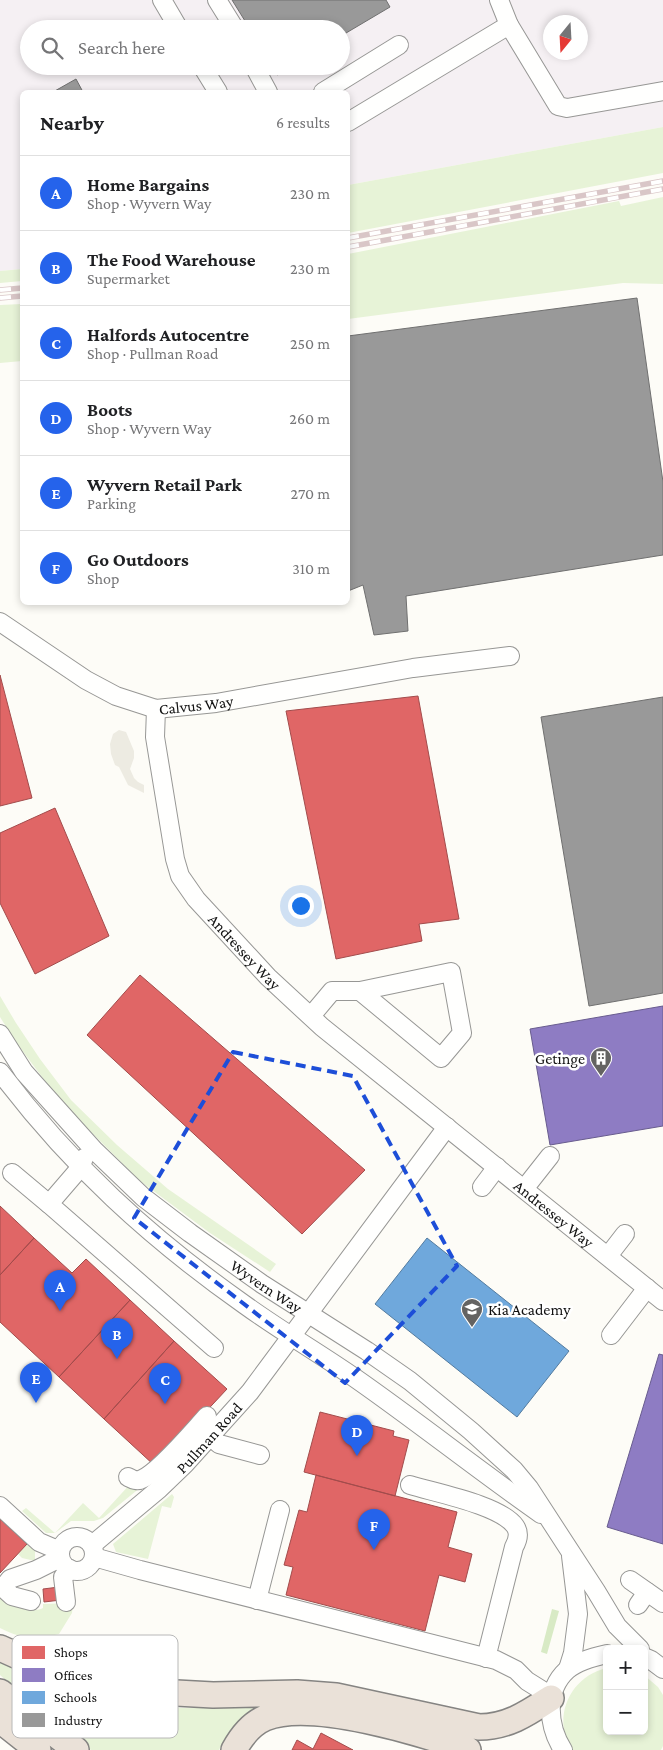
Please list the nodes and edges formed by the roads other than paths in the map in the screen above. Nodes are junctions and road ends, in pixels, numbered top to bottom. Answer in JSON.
{"nodes":[{"id":1,"x":162,"y":0,"type":"edge"},
{"id":2,"x":218,"y":0,"type":"edge"},
{"id":3,"x":499,"y":0,"type":"edge"},
{"id":4,"x":174,"y":20,"type":"edge"},
{"id":5,"x":230,"y":20,"type":"edge"},
{"id":6,"x":509,"y":26,"type":"junction"},
{"id":7,"x":399,"y":46,"type":"dead end"},
{"id":8,"x":208,"y":75,"type":"edge"},
{"id":9,"x":259,"y":75,"type":"edge"},
{"id":10,"x":217,"y":90,"type":"edge"},
{"id":11,"x":267,"y":90,"type":"edge"},
{"id":12,"x":326,"y":90,"type":"edge"},
{"id":13,"x":663,"y":91,"type":"edge"},
{"id":14,"x":350,"y":121,"type":"edge"},
{"id":15,"x":0,"y":622,"type":"edge"},
{"id":16,"x":510,"y":656,"type":"dead end"},
{"id":17,"x":156,"y":709,"type":"junction"},
{"id":18,"x":360,"y":991,"type":"junction"},
{"id":19,"x":310,"y":1016,"type":"junction"},
{"id":20,"x":0,"y":1034,"type":"edge"},
{"id":21,"x":0,"y":1072,"type":"edge"},
{"id":22,"x":446,"y":1127,"type":"junction"},
{"id":23,"x":79,"y":1134,"type":"junction"},
{"id":24,"x":550,"y":1156,"type":"dead end"},
{"id":25,"x":497,"y":1167,"type":"junction"},
{"id":26,"x":80,"y":1168,"type":"junction"},
{"id":27,"x":12,"y":1172,"type":"dead end"},
{"id":28,"x":482,"y":1187,"type":"dead end"},
{"id":29,"x":524,"y":1189,"type":"junction"},
{"id":30,"x":49,"y":1204,"type":"junction"},
{"id":31,"x":625,"y":1234,"type":"dead end"},
{"id":32,"x":608,"y":1256,"type":"junction"},
{"id":33,"x":647,"y":1288,"type":"junction"},
{"id":34,"x":663,"y":1301,"type":"edge"},
{"id":35,"x":307,"y":1313,"type":"junction"},
{"id":36,"x":611,"y":1335,"type":"dead end"},
{"id":37,"x":291,"y":1336,"type":"junction"},
{"id":38,"x":214,"y":1348,"type":"dead end"},
{"id":39,"x":207,"y":1416,"type":"dead end"},
{"id":40,"x":211,"y":1437,"type":"junction"},
{"id":41,"x":260,"y":1455,"type":"dead end"},
{"id":42,"x":128,"y":1476,"type":"dead end"},
{"id":43,"x":410,"y":1485,"type":"dead end"},
{"id":44,"x":0,"y":1506,"type":"edge"},
{"id":45,"x":280,"y":1510,"type":"dead end"},
{"id":46,"x":548,"y":1520,"type":"junction"},
{"id":47,"x":93,"y":1551,"type":"junction"},
{"id":48,"x":571,"y":1554,"type":"junction"},
{"id":49,"x":63,"y":1559,"type":"junction"},
{"id":50,"x":630,"y":1580,"type":"dead end"},
{"id":51,"x":257,"y":1600,"type":"junction"},
{"id":52,"x":31,"y":1601,"type":"dead end"},
{"id":53,"x":66,"y":1602,"type":"dead end"},
{"id":54,"x":663,"y":1603,"type":"edge"},
{"id":55,"x":0,"y":1648,"type":"edge"},
{"id":56,"x":12,"y":1653,"type":"edge"},
{"id":57,"x":603,"y":1655,"type":"edge"},
{"id":58,"x":486,"y":1658,"type":"junction"},
{"id":59,"x":652,"y":1660,"type":"edge"},
{"id":60,"x":568,"y":1669,"type":"junction"},
{"id":61,"x":0,"y":1692,"type":"edge"},
{"id":62,"x":178,"y":1692,"type":"edge"},
{"id":63,"x":551,"y":1697,"type":"junction"},
{"id":64,"x":12,"y":1701,"type":"edge"},
{"id":65,"x":0,"y":1720,"type":"edge"},
{"id":66,"x":12,"y":1729,"type":"edge"},
{"id":67,"x":23,"y":1738,"type":"edge"},
{"id":68,"x":60,"y":1738,"type":"edge"},
{"id":69,"x":38,"y":1750,"type":"edge"},
{"id":70,"x":76,"y":1750,"type":"edge"},
{"id":71,"x":234,"y":1750,"type":"edge"},
{"id":72,"x":468,"y":1750,"type":"edge"},
{"id":73,"x":563,"y":1750,"type":"edge"}],
"edges":[{"from":1,"to":4,"type":"street"},
{"from":2,"to":5,"type":"street"},
{"from":3,"to":6,"type":"street"},
{"from":6,"to":13,"type":"street"},
{"from":6,"to":14,"type":"street"},
{"from":7,"to":12,"type":"street"},
{"from":8,"to":10,"type":"street"},
{"from":9,"to":11,"type":"street"},
{"from":15,"to":17,"type":"street","name":"Calvus Way"},
{"from":16,"to":17,"type":"street","name":"Calvus Way"},
{"from":17,"to":19,"type":"street","name":"Andressey Way"},
{"from":18,"to":18,"type":"street"},
{"from":18,"to":19,"type":"street"},
{"from":19,"to":22,"type":"street","name":"Andressey Way"},
{"from":20,"to":23,"type":"street","name":"Wyvern Way"},
{"from":21,"to":26,"type":"street","name":"Wyvern Way"},
{"from":22,"to":25,"type":"street","name":"Andressey Way"},
{"from":22,"to":35,"type":"street"},
{"from":23,"to":26,"type":"street"},
{"from":23,"to":35,"type":"street","name":"Wyvern Way"},
{"from":24,"to":29,"type":"street"},
{"from":25,"to":28,"type":"street"},
{"from":25,"to":29,"type":"street","name":"Andressey Way"},
{"from":26,"to":30,"type":"street"},
{"from":26,"to":37,"type":"street","name":"Wyvern Way"},
{"from":27,"to":30,"type":"street"},
{"from":29,"to":32,"type":"street","name":"Andressey Way"},
{"from":30,"to":38,"type":"street"},
{"from":31,"to":32,"type":"street"},
{"from":32,"to":33,"type":"street","name":"Andressey Way"},
{"from":33,"to":34,"type":"street","name":"Andressey Way"},
{"from":33,"to":36,"type":"street"},
{"from":35,"to":37,"type":"street","name":"Pullman Road"},
{"from":35,"to":46,"type":"street","name":"Wyvern Way"},
{"from":37,"to":40,"type":"street","name":"Pullman Road"},
{"from":37,"to":46,"type":"street","name":"Wyvern Way"},
{"from":39,"to":42,"type":"street"},
{"from":40,"to":41,"type":"street"},
{"from":40,"to":47,"type":"street","name":"Pullman Road"},
{"from":43,"to":58,"type":"street"},
{"from":44,"to":49,"type":"street"},
{"from":45,"to":51,"type":"street"},
{"from":46,"to":48,"type":"street","name":"Wyvern Way"},
{"from":47,"to":49,"type":"street"},
{"from":47,"to":49,"type":"street"},
{"from":47,"to":51,"type":"street"},
{"from":48,"to":59,"type":"street","name":"Wyvern Way"},
{"from":48,"to":60,"type":"street","name":"Wyvern Way"},
{"from":49,"to":52,"type":"street"},
{"from":49,"to":53,"type":"street"},
{"from":50,"to":54,"type":"street"},
{"from":51,"to":58,"type":"street"},
{"from":55,"to":56,"type":"highway"},
{"from":57,"to":60,"type":"street"},
{"from":58,"to":63,"type":"street"},
{"from":60,"to":63,"type":"street"},
{"from":61,"to":64,"type":"highway"},
{"from":62,"to":63,"type":"highway"},
{"from":63,"to":73,"type":"street"},
{"from":65,"to":66,"type":"highway"},
{"from":67,"to":69,"type":"highway"},
{"from":68,"to":70,"type":"highway"},
{"from":71,"to":72,"type":"highway"}]}
